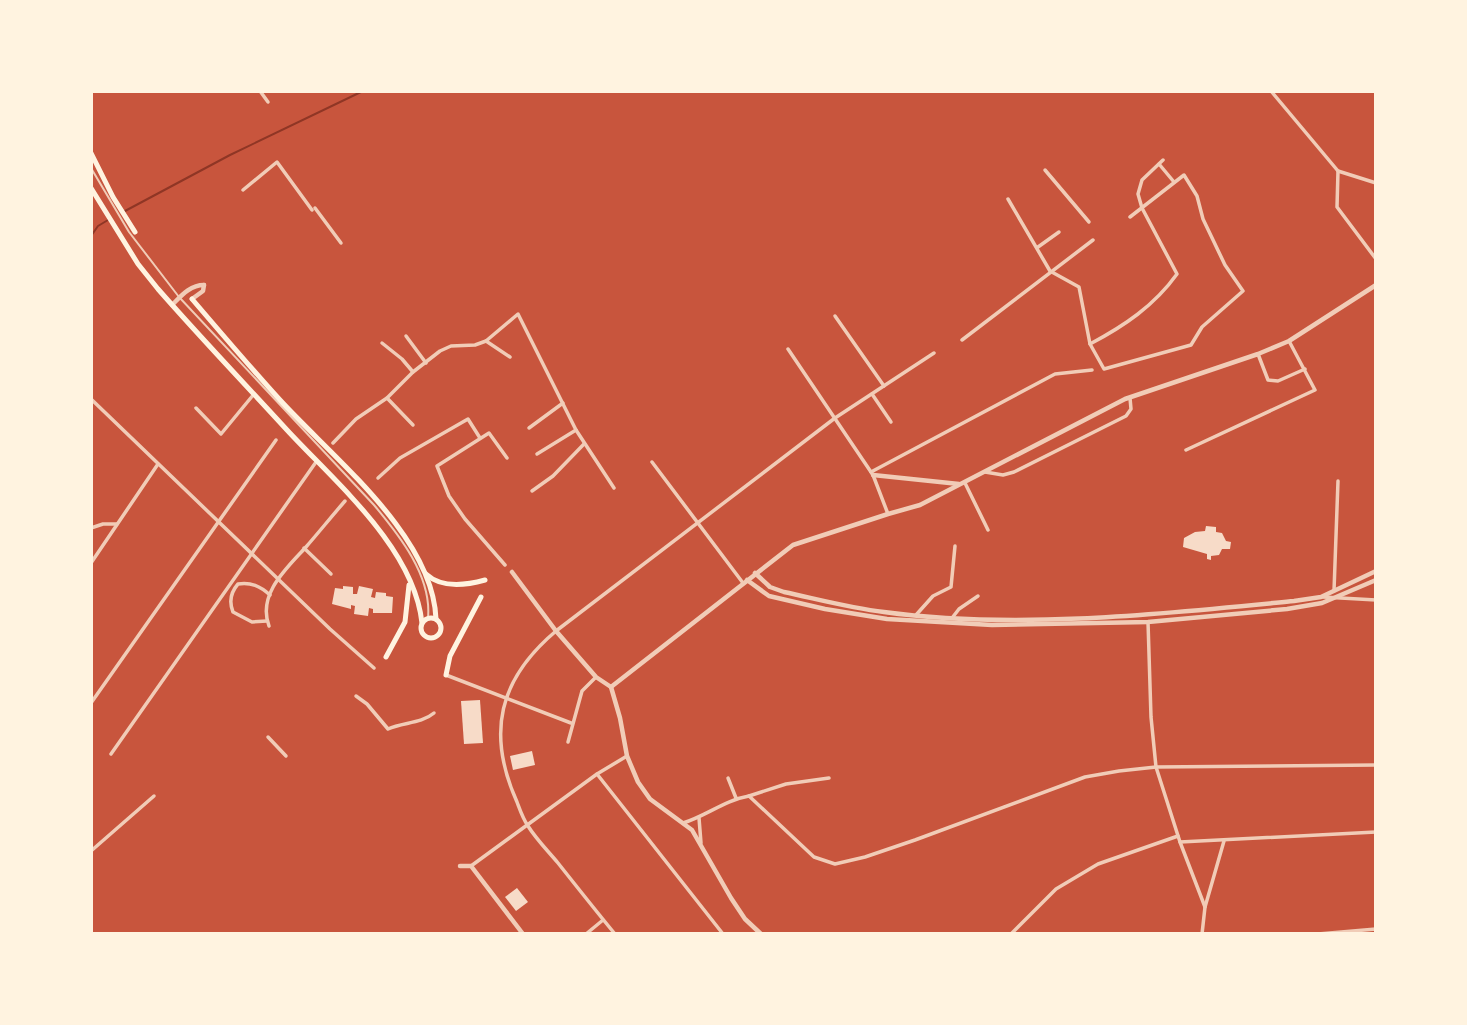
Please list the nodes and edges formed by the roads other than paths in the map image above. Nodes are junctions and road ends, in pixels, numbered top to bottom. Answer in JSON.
{"nodes":[{"id":1,"x":260,"y":91,"type":"edge"},
{"id":2,"x":1270,"y":91,"type":"edge"},
{"id":3,"x":268,"y":102,"type":"dead end"},
{"id":4,"x":91,"y":153,"type":"edge"},
{"id":5,"x":91,"y":168,"type":"edge"},
{"id":6,"x":1045,"y":170,"type":"dead end"},
{"id":7,"x":1338,"y":171,"type":"junction"},
{"id":8,"x":1174,"y":183,"type":"junction"},
{"id":9,"x":1376,"y":183,"type":"edge"},
{"id":10,"x":91,"y":188,"type":"edge"},
{"id":11,"x":243,"y":190,"type":"dead end"},
{"id":12,"x":112,"y":199,"type":"junction"},
{"id":13,"x":1008,"y":199,"type":"dead end"},
{"id":14,"x":1142,"y":208,"type":"junction"},
{"id":15,"x":1130,"y":217,"type":"dead end"},
{"id":16,"x":1089,"y":222,"type":"dead end"},
{"id":17,"x":132,"y":232,"type":"joint"},
{"id":18,"x":1059,"y":232,"type":"dead end"},
{"id":19,"x":1093,"y":240,"type":"dead end"},
{"id":20,"x":341,"y":243,"type":"dead end"},
{"id":21,"x":1038,"y":247,"type":"junction"},
{"id":22,"x":1376,"y":259,"type":"edge"},
{"id":23,"x":1050,"y":271,"type":"junction"},
{"id":24,"x":1376,"y":285,"type":"edge"},
{"id":25,"x":179,"y":297,"type":"junction"},
{"id":26,"x":192,"y":299,"type":"joint"},
{"id":27,"x":172,"y":305,"type":"junction"},
{"id":28,"x":835,"y":316,"type":"dead end"},
{"id":29,"x":406,"y":336,"type":"dead end"},
{"id":30,"x":962,"y":340,"type":"dead end"},
{"id":31,"x":486,"y":341,"type":"junction"},
{"id":32,"x":1289,"y":341,"type":"junction"},
{"id":33,"x":382,"y":344,"type":"dead end"},
{"id":34,"x":1090,"y":344,"type":"junction"},
{"id":35,"x":788,"y":349,"type":"dead end"},
{"id":36,"x":934,"y":352,"type":"dead end"},
{"id":37,"x":1258,"y":354,"type":"junction"},
{"id":38,"x":510,"y":357,"type":"dead end"},
{"id":39,"x":426,"y":363,"type":"junction"},
{"id":40,"x":1305,"y":369,"type":"junction"},
{"id":41,"x":1093,"y":370,"type":"dead end"},
{"id":42,"x":413,"y":372,"type":"junction"},
{"id":43,"x":884,"y":386,"type":"junction"},
{"id":44,"x":254,"y":394,"type":"junction"},
{"id":45,"x":872,"y":394,"type":"junction"},
{"id":46,"x":387,"y":398,"type":"junction"},
{"id":47,"x":1130,"y":398,"type":"junction"},
{"id":48,"x":91,"y":400,"type":"edge"},
{"id":49,"x":563,"y":403,"type":"junction"},
{"id":50,"x":195,"y":408,"type":"dead end"},
{"id":51,"x":835,"y":418,"type":"junction"},
{"id":52,"x":891,"y":422,"type":"dead end"},
{"id":53,"x":413,"y":425,"type":"dead end"},
{"id":54,"x":529,"y":428,"type":"dead end"},
{"id":55,"x":576,"y":430,"type":"junction"},
{"id":56,"x":480,"y":438,"type":"junction"},
{"id":57,"x":276,"y":440,"type":"dead end"},
{"id":58,"x":333,"y":443,"type":"dead end"},
{"id":59,"x":584,"y":444,"type":"junction"},
{"id":60,"x":1186,"y":450,"type":"dead end"},
{"id":61,"x":537,"y":454,"type":"dead end"},
{"id":62,"x":507,"y":458,"type":"dead end"},
{"id":63,"x":316,"y":462,"type":"junction"},
{"id":64,"x":652,"y":462,"type":"dead end"},
{"id":65,"x":158,"y":464,"type":"junction"},
{"id":66,"x":985,"y":472,"type":"junction"},
{"id":67,"x":872,"y":473,"type":"junction"},
{"id":68,"x":379,"y":478,"type":"dead end"},
{"id":69,"x":1338,"y":481,"type":"dead end"},
{"id":70,"x":963,"y":483,"type":"junction"},
{"id":71,"x":614,"y":488,"type":"dead end"},
{"id":72,"x":532,"y":491,"type":"dead end"},
{"id":73,"x":345,"y":501,"type":"dead end"},
{"id":74,"x":888,"y":513,"type":"junction"},
{"id":75,"x":698,"y":522,"type":"junction"},
{"id":76,"x":218,"y":523,"type":"junction"},
{"id":77,"x":117,"y":524,"type":"junction"},
{"id":78,"x":91,"y":528,"type":"edge"},
{"id":79,"x":988,"y":530,"type":"dead end"},
{"id":80,"x":956,"y":546,"type":"dead end"},
{"id":81,"x":304,"y":548,"type":"junction"},
{"id":82,"x":251,"y":554,"type":"junction"},
{"id":83,"x":91,"y":563,"type":"edge"},
{"id":84,"x":505,"y":565,"type":"dead end"},
{"id":85,"x":1376,"y":571,"type":"edge"},
{"id":86,"x":424,"y":572,"type":"junction"},
{"id":87,"x":512,"y":572,"type":"dead end"},
{"id":88,"x":755,"y":573,"type":"junction"},
{"id":89,"x":331,"y":574,"type":"dead end"},
{"id":90,"x":278,"y":579,"type":"junction"},
{"id":91,"x":408,"y":579,"type":"junction"},
{"id":92,"x":485,"y":580,"type":"dead end"},
{"id":93,"x":1376,"y":580,"type":"edge"},
{"id":94,"x":745,"y":581,"type":"junction"},
{"id":95,"x":1334,"y":591,"type":"junction"},
{"id":96,"x":270,"y":595,"type":"junction"},
{"id":97,"x":978,"y":596,"type":"dead end"},
{"id":98,"x":481,"y":597,"type":"dead end"},
{"id":99,"x":1321,"y":597,"type":"junction"},
{"id":100,"x":1334,"y":598,"type":"junction"},
{"id":101,"x":1376,"y":600,"type":"edge"},
{"id":102,"x":916,"y":615,"type":"junction"},
{"id":103,"x":428,"y":618,"type":"junction"},
{"id":104,"x":952,"y":618,"type":"junction"},
{"id":105,"x":436,"y":619,"type":"junction"},
{"id":106,"x":267,"y":621,"type":"junction"},
{"id":107,"x":1148,"y":622,"type":"junction"},
{"id":108,"x":422,"y":623,"type":"junction"},
{"id":109,"x":269,"y":626,"type":"dead end"},
{"id":110,"x":556,"y":631,"type":"junction"},
{"id":111,"x":386,"y":657,"type":"dead end"},
{"id":112,"x":374,"y":668,"type":"dead end"},
{"id":113,"x":446,"y":675,"type":"joint"},
{"id":114,"x":596,"y":677,"type":"junction"},
{"id":115,"x":611,"y":687,"type":"junction"},
{"id":116,"x":356,"y":696,"type":"dead end"},
{"id":117,"x":505,"y":699,"type":"junction"},
{"id":118,"x":91,"y":703,"type":"edge"},
{"id":119,"x":434,"y":713,"type":"dead end"},
{"id":120,"x":571,"y":723,"type":"junction"},
{"id":121,"x":268,"y":737,"type":"dead end"},
{"id":122,"x":568,"y":742,"type":"dead end"},
{"id":123,"x":111,"y":754,"type":"dead end"},
{"id":124,"x":627,"y":756,"type":"junction"},
{"id":125,"x":286,"y":757,"type":"dead end"},
{"id":126,"x":1376,"y":765,"type":"edge"},
{"id":127,"x":1156,"y":767,"type":"junction"},
{"id":128,"x":597,"y":774,"type":"junction"},
{"id":129,"x":728,"y":778,"type":"dead end"},
{"id":130,"x":829,"y":778,"type":"dead end"},
{"id":131,"x":154,"y":796,"type":"dead end"},
{"id":132,"x":749,"y":796,"type":"junction"},
{"id":133,"x":736,"y":798,"type":"junction"},
{"id":134,"x":699,"y":818,"type":"junction"},
{"id":135,"x":683,"y":823,"type":"junction"},
{"id":136,"x":528,"y":825,"type":"junction"},
{"id":137,"x":1376,"y":832,"type":"edge"},
{"id":138,"x":1178,"y":836,"type":"junction"},
{"id":139,"x":1224,"y":840,"type":"junction"},
{"id":140,"x":1180,"y":842,"type":"junction"},
{"id":141,"x":701,"y":843,"type":"junction"},
{"id":142,"x":91,"y":851,"type":"edge"},
{"id":143,"x":460,"y":866,"type":"dead end"},
{"id":144,"x":471,"y":866,"type":"junction"},
{"id":145,"x":1205,"y":907,"type":"junction"},
{"id":146,"x":603,"y":920,"type":"junction"},
{"id":147,"x":1376,"y":929,"type":"edge"},
{"id":148,"x":523,"y":934,"type":"edge"},
{"id":149,"x":586,"y":934,"type":"edge"},
{"id":150,"x":615,"y":934,"type":"edge"},
{"id":151,"x":723,"y":934,"type":"edge"},
{"id":152,"x":761,"y":934,"type":"edge"},
{"id":153,"x":1011,"y":934,"type":"edge"},
{"id":154,"x":1202,"y":934,"type":"edge"},
{"id":155,"x":1318,"y":934,"type":"edge"}],
"edges":[{"from":1,"to":3,"type":"street"},
{"from":2,"to":7,"type":"street"},
{"from":4,"to":12,"type":"main road"},
{"from":5,"to":12,"type":"lane"},
{"from":6,"to":16,"type":"street"},
{"from":7,"to":9,"type":"street"},
{"from":7,"to":22,"type":"street"},
{"from":8,"to":14,"type":"street"},
{"from":8,"to":14,"type":"street"},
{"from":8,"to":34,"type":"street"},
{"from":10,"to":27,"type":"main road"},
{"from":11,"to":20,"type":"street"},
{"from":12,"to":17,"type":"main road"},
{"from":13,"to":21,"type":"street"},
{"from":14,"to":15,"type":"street"},
{"from":14,"to":34,"type":"street"},
{"from":17,"to":25,"type":"lane"},
{"from":18,"to":21,"type":"street"},
{"from":19,"to":23,"type":"street"},
{"from":21,"to":23,"type":"street"},
{"from":23,"to":30,"type":"street"},
{"from":23,"to":34,"type":"street"},
{"from":24,"to":32,"type":"street"},
{"from":25,"to":26,"type":"street"},
{"from":25,"to":27,"type":"street"},
{"from":25,"to":103,"type":"lane"},
{"from":26,"to":86,"type":"main road"},
{"from":27,"to":44,"type":"main road"},
{"from":28,"to":43,"type":"street"},
{"from":29,"to":39,"type":"street"},
{"from":31,"to":38,"type":"street"},
{"from":31,"to":39,"type":"street"},
{"from":31,"to":49,"type":"street"},
{"from":32,"to":37,"type":"street"},
{"from":32,"to":40,"type":"street"},
{"from":33,"to":42,"type":"street"},
{"from":35,"to":51,"type":"street"},
{"from":36,"to":43,"type":"street"},
{"from":37,"to":40,"type":"street"},
{"from":37,"to":47,"type":"street"},
{"from":39,"to":42,"type":"street"},
{"from":40,"to":60,"type":"street"},
{"from":41,"to":67,"type":"street"},
{"from":42,"to":46,"type":"street"},
{"from":43,"to":45,"type":"street"},
{"from":44,"to":50,"type":"street"},
{"from":44,"to":63,"type":"main road"},
{"from":45,"to":51,"type":"street"},
{"from":45,"to":52,"type":"street"},
{"from":46,"to":53,"type":"street"},
{"from":46,"to":58,"type":"street"},
{"from":47,"to":66,"type":"street"},
{"from":47,"to":66,"type":"street"},
{"from":48,"to":65,"type":"street"},
{"from":49,"to":54,"type":"street"},
{"from":49,"to":55,"type":"street"},
{"from":51,"to":67,"type":"street"},
{"from":51,"to":75,"type":"street"},
{"from":55,"to":59,"type":"street"},
{"from":55,"to":61,"type":"street"},
{"from":56,"to":62,"type":"street"},
{"from":56,"to":68,"type":"street"},
{"from":56,"to":84,"type":"street"},
{"from":57,"to":76,"type":"street"},
{"from":59,"to":71,"type":"street"},
{"from":59,"to":72,"type":"street"},
{"from":63,"to":82,"type":"street"},
{"from":63,"to":91,"type":"main road"},
{"from":64,"to":75,"type":"street"},
{"from":65,"to":76,"type":"street"},
{"from":65,"to":77,"type":"street"},
{"from":66,"to":70,"type":"street"},
{"from":67,"to":70,"type":"street"},
{"from":67,"to":74,"type":"street"},
{"from":69,"to":95,"type":"street"},
{"from":70,"to":74,"type":"street"},
{"from":70,"to":79,"type":"street"},
{"from":73,"to":81,"type":"street"},
{"from":74,"to":88,"type":"street"},
{"from":75,"to":94,"type":"street"},
{"from":75,"to":110,"type":"street"},
{"from":76,"to":82,"type":"street"},
{"from":76,"to":118,"type":"street"},
{"from":77,"to":78,"type":"street"},
{"from":77,"to":83,"type":"street"},
{"from":80,"to":102,"type":"street"},
{"from":81,"to":89,"type":"street"},
{"from":81,"to":90,"type":"street"},
{"from":82,"to":90,"type":"street"},
{"from":82,"to":123,"type":"street"},
{"from":85,"to":95,"type":"street"},
{"from":86,"to":92,"type":"main road"},
{"from":86,"to":105,"type":"main road"},
{"from":87,"to":110,"type":"street"},
{"from":88,"to":94,"type":"street"},
{"from":88,"to":102,"type":"street"},
{"from":90,"to":96,"type":"street"},
{"from":90,"to":112,"type":"street"},
{"from":91,"to":108,"type":"main road"},
{"from":91,"to":111,"type":"main road"},
{"from":93,"to":100,"type":"street"},
{"from":94,"to":107,"type":"street"},
{"from":94,"to":115,"type":"street"},
{"from":95,"to":99,"type":"street"},
{"from":96,"to":106,"type":"street"},
{"from":96,"to":106,"type":"street"},
{"from":97,"to":104,"type":"street"},
{"from":98,"to":113,"type":"main road"},
{"from":99,"to":100,"type":"street"},
{"from":99,"to":104,"type":"street"},
{"from":100,"to":101,"type":"street"},
{"from":100,"to":107,"type":"street"},
{"from":102,"to":104,"type":"street"},
{"from":103,"to":105,"type":"main road"},
{"from":103,"to":108,"type":"main road"},
{"from":105,"to":108,"type":"main road"},
{"from":106,"to":109,"type":"street"},
{"from":107,"to":127,"type":"street"},
{"from":110,"to":114,"type":"street"},
{"from":110,"to":117,"type":"street"},
{"from":113,"to":117,"type":"street"},
{"from":114,"to":115,"type":"street"},
{"from":114,"to":120,"type":"street"},
{"from":115,"to":124,"type":"street"},
{"from":116,"to":119,"type":"street"},
{"from":117,"to":120,"type":"street"},
{"from":117,"to":136,"type":"street"},
{"from":120,"to":122,"type":"street"},
{"from":121,"to":125,"type":"street"},
{"from":124,"to":128,"type":"street"},
{"from":124,"to":135,"type":"street"},
{"from":126,"to":127,"type":"street"},
{"from":127,"to":132,"type":"street"},
{"from":127,"to":138,"type":"street"},
{"from":128,"to":136,"type":"street"},
{"from":128,"to":151,"type":"street"},
{"from":129,"to":133,"type":"street"},
{"from":130,"to":132,"type":"street"},
{"from":131,"to":142,"type":"street"},
{"from":132,"to":133,"type":"street"},
{"from":133,"to":134,"type":"street"},
{"from":134,"to":135,"type":"street"},
{"from":134,"to":141,"type":"street"},
{"from":135,"to":141,"type":"street"},
{"from":136,"to":144,"type":"street"},
{"from":136,"to":146,"type":"street"},
{"from":137,"to":139,"type":"street"},
{"from":138,"to":140,"type":"street"},
{"from":138,"to":153,"type":"street"},
{"from":139,"to":140,"type":"street"},
{"from":139,"to":145,"type":"street"},
{"from":140,"to":145,"type":"street"},
{"from":141,"to":152,"type":"street"},
{"from":143,"to":144,"type":"street"},
{"from":144,"to":148,"type":"street"},
{"from":145,"to":154,"type":"street"},
{"from":146,"to":149,"type":"street"},
{"from":146,"to":150,"type":"street"},
{"from":147,"to":155,"type":"street"}]}
